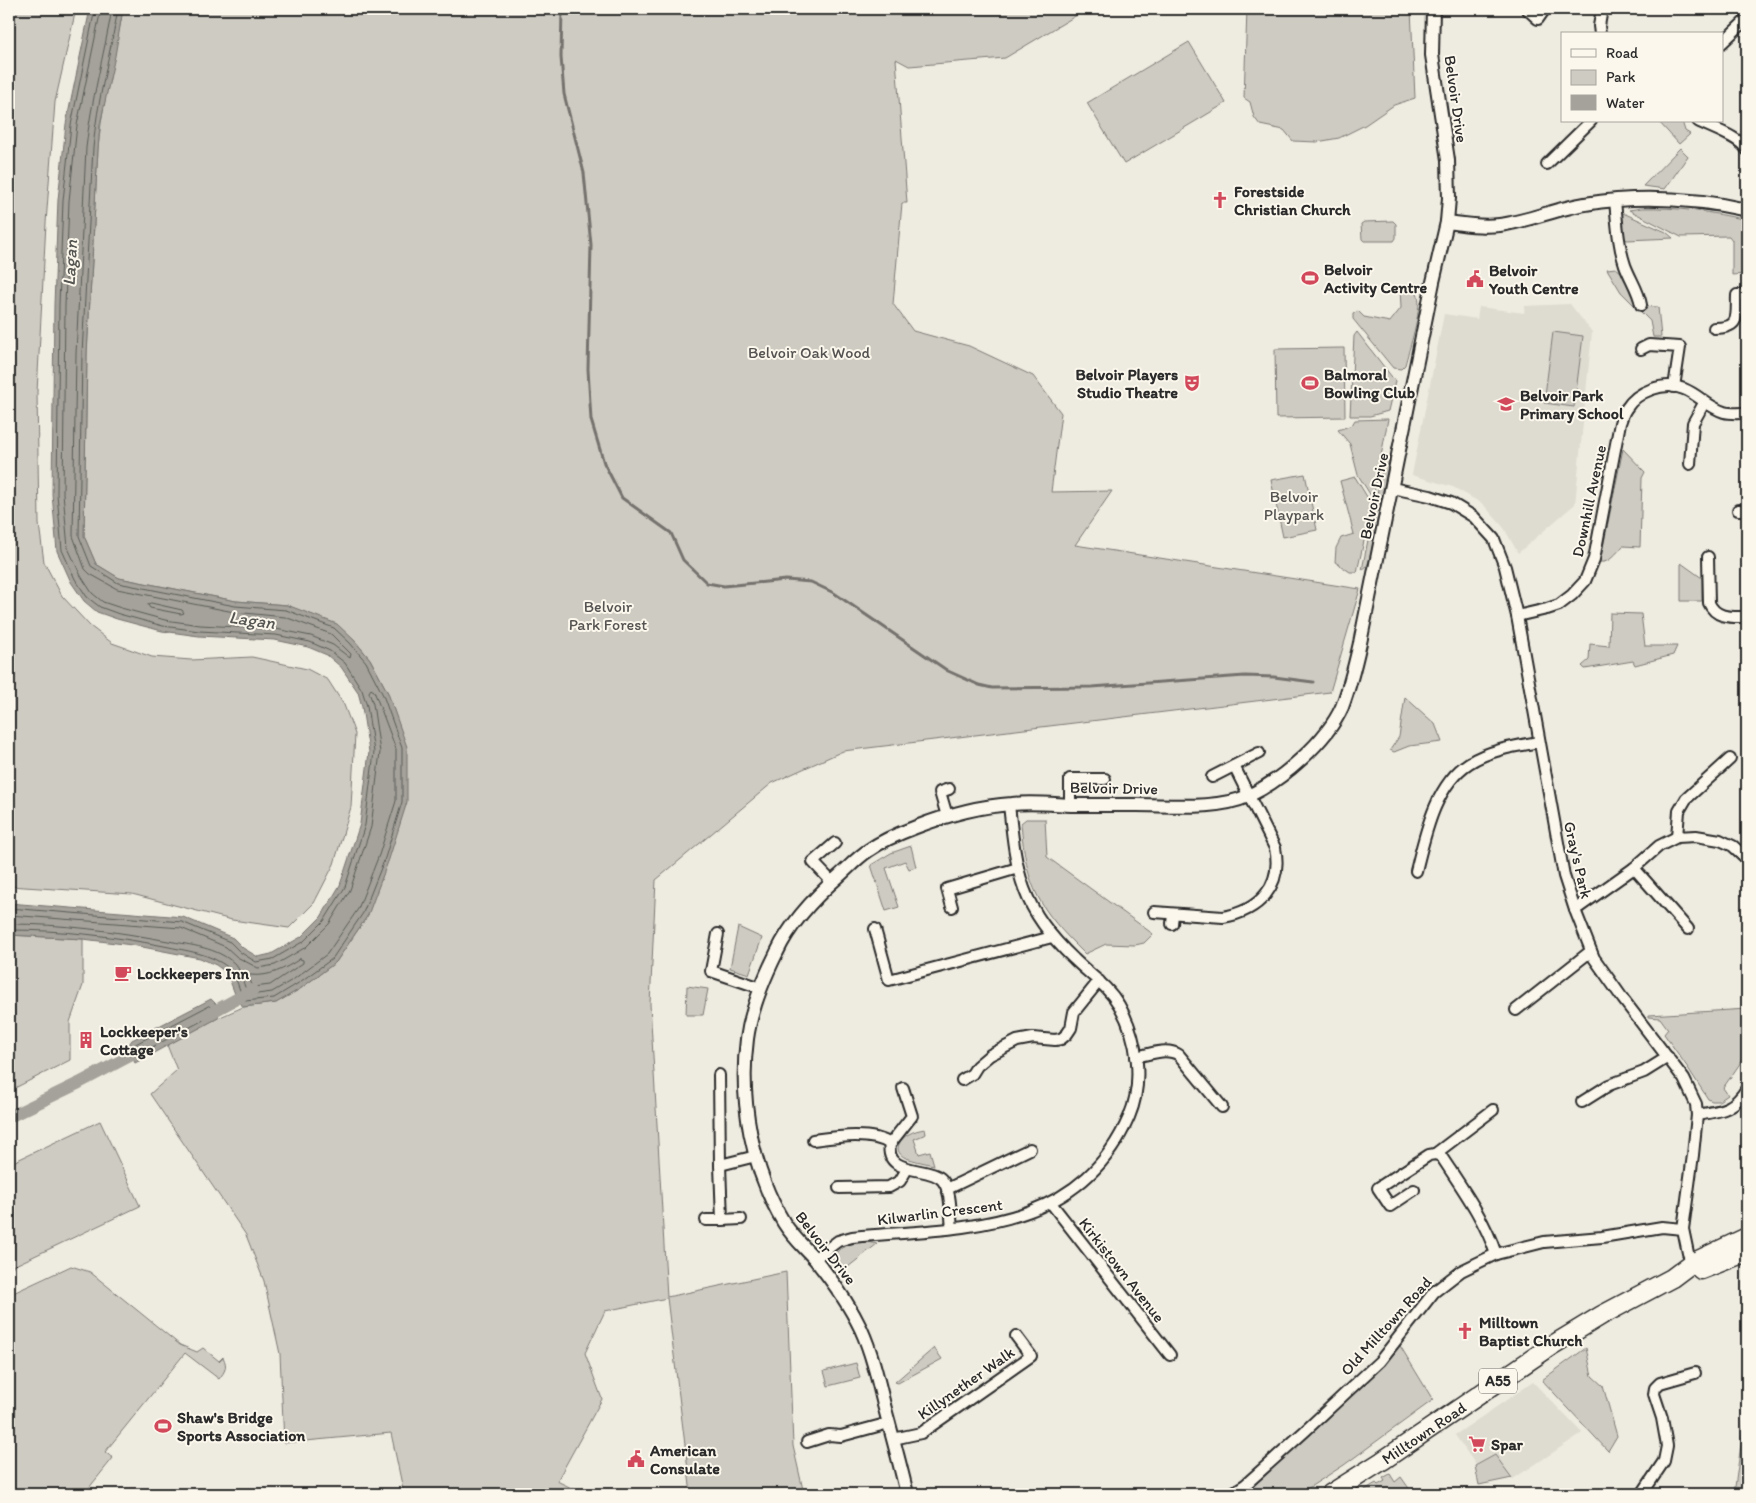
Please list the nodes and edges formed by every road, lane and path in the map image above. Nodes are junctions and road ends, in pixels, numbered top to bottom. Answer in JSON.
{"nodes":[{"id":1,"x":1433,"y":9,"type":"edge"},
{"id":2,"x":1527,"y":9,"type":"edge"},
{"id":3,"x":1545,"y":9,"type":"edge"},
{"id":4,"x":1602,"y":9,"type":"edge"},
{"id":5,"x":1747,"y":19,"type":"edge"},
{"id":6,"x":1600,"y":32,"type":"edge"},
{"id":7,"x":1724,"y":41,"type":"edge"},
{"id":8,"x":1590,"y":122,"type":"edge"},
{"id":9,"x":1700,"y":122,"type":"edge"},
{"id":10,"x":1746,"y":146,"type":"edge"},
{"id":11,"x":1547,"y":164,"type":"dead end"},
{"id":12,"x":1615,"y":200,"type":"junction"},
{"id":13,"x":1747,"y":209,"type":"edge"},
{"id":14,"x":1447,"y":222,"type":"junction"},
{"id":15,"x":1747,"y":295,"type":"edge"},
{"id":16,"x":1641,"y":305,"type":"dead end"},
{"id":17,"x":1714,"y":328,"type":"dead end"},
{"id":18,"x":1640,"y":349,"type":"dead end"},
{"id":19,"x":1674,"y":387,"type":"junction"},
{"id":20,"x":1704,"y":403,"type":"junction"},
{"id":21,"x":1747,"y":413,"type":"edge"},
{"id":22,"x":1690,"y":464,"type":"dead end"},
{"id":23,"x":1392,"y":488,"type":"junction"},
{"id":24,"x":1708,"y":557,"type":"dead end"},
{"id":25,"x":1517,"y":616,"type":"junction"},
{"id":26,"x":1747,"y":616,"type":"edge"},
{"id":27,"x":1539,"y":742,"type":"junction"},
{"id":28,"x":1259,"y":753,"type":"dead end"},
{"id":29,"x":1730,"y":759,"type":"dead end"},
{"id":30,"x":1234,"y":766,"type":"junction"},
{"id":31,"x":1212,"y":778,"type":"dead end"},
{"id":32,"x":1105,"y":779,"type":"dead end"},
{"id":33,"x":949,"y":789,"type":"dead end"},
{"id":34,"x":1248,"y":796,"type":"junction"},
{"id":35,"x":1009,"y":804,"type":"junction"},
{"id":36,"x":1070,"y":805,"type":"junction"},
{"id":37,"x":947,"y":816,"type":"junction"},
{"id":38,"x":1676,"y":837,"type":"junction"},
{"id":39,"x":835,"y":843,"type":"dead end"},
{"id":40,"x":1747,"y":859,"type":"edge"},
{"id":41,"x":1018,"y":868,"type":"junction"},
{"id":42,"x":1634,"y":868,"type":"junction"},
{"id":43,"x":1416,"y":871,"type":"dead end"},
{"id":44,"x":832,"y":882,"type":"junction"},
{"id":45,"x":952,"y":907,"type":"dead end"},
{"id":46,"x":1575,"y":910,"type":"junction"},
{"id":47,"x":1154,"y":912,"type":"dead end"},
{"id":48,"x":875,"y":929,"type":"dead end"},
{"id":49,"x":1688,"y":929,"type":"dead end"},
{"id":50,"x":718,"y":934,"type":"dead end"},
{"id":51,"x":1052,"y":936,"type":"junction"},
{"id":52,"x":1591,"y":951,"type":"junction"},
{"id":53,"x":1099,"y":981,"type":"junction"},
{"id":54,"x":761,"y":988,"type":"junction"},
{"id":55,"x":1516,"y":1010,"type":"dead end"},
{"id":56,"x":1136,"y":1057,"type":"junction"},
{"id":57,"x":1668,"y":1057,"type":"junction"},
{"id":58,"x":719,"y":1075,"type":"dead end"},
{"id":59,"x":962,"y":1080,"type":"dead end"},
{"id":60,"x":903,"y":1088,"type":"dead end"},
{"id":61,"x":1747,"y":1090,"type":"edge"},
{"id":62,"x":1582,"y":1102,"type":"dead end"},
{"id":63,"x":1222,"y":1108,"type":"dead end"},
{"id":64,"x":1493,"y":1110,"type":"dead end"},
{"id":65,"x":1697,"y":1115,"type":"junction"},
{"id":66,"x":813,"y":1140,"type":"dead end"},
{"id":67,"x":890,"y":1144,"type":"junction"},
{"id":68,"x":1030,"y":1149,"type":"dead end"},
{"id":69,"x":1435,"y":1154,"type":"junction"},
{"id":70,"x":756,"y":1156,"type":"junction"},
{"id":71,"x":720,"y":1165,"type":"junction"},
{"id":72,"x":907,"y":1169,"type":"junction"},
{"id":73,"x":839,"y":1188,"type":"dead end"},
{"id":74,"x":947,"y":1189,"type":"junction"},
{"id":75,"x":1414,"y":1190,"type":"dead end"},
{"id":76,"x":1051,"y":1203,"type":"junction"},
{"id":77,"x":741,"y":1219,"type":"dead end"},
{"id":78,"x":706,"y":1220,"type":"dead end"},
{"id":79,"x":722,"y":1220,"type":"junction"},
{"id":80,"x":952,"y":1228,"type":"junction"},
{"id":81,"x":1683,"y":1229,"type":"junction"},
{"id":82,"x":1747,"y":1237,"type":"edge"},
{"id":83,"x":1747,"y":1252,"type":"edge"},
{"id":84,"x":1496,"y":1254,"type":"junction"},
{"id":85,"x":814,"y":1259,"type":"junction"},
{"id":86,"x":1694,"y":1268,"type":"junction"},
{"id":87,"x":1016,"y":1336,"type":"dead end"},
{"id":88,"x":1170,"y":1355,"type":"dead end"},
{"id":89,"x":1695,"y":1373,"type":"dead end"},
{"id":90,"x":889,"y":1423,"type":"junction"},
{"id":91,"x":893,"y":1439,"type":"junction"},
{"id":92,"x":807,"y":1442,"type":"dead end"},
{"id":93,"x":907,"y":1494,"type":"edge"},
{"id":94,"x":1231,"y":1494,"type":"edge"},
{"id":95,"x":1330,"y":1494,"type":"edge"},
{"id":96,"x":1642,"y":1494,"type":"edge"}],
"edges":[{"from":1,"to":14,"type":"street","name":"Belvoir Drive"},
{"from":2,"to":3,"type":"street"},
{"from":4,"to":6,"type":"street"},
{"from":5,"to":7,"type":"street"},
{"from":8,"to":11,"type":"street"},
{"from":9,"to":10,"type":"street"},
{"from":12,"to":13,"type":"street"},
{"from":12,"to":14,"type":"street"},
{"from":12,"to":16,"type":"street"},
{"from":14,"to":23,"type":"street","name":"Belvoir Drive"},
{"from":15,"to":17,"type":"street"},
{"from":18,"to":19,"type":"street"},
{"from":19,"to":20,"type":"street"},
{"from":19,"to":25,"type":"street","name":"Downhill Avenue"},
{"from":20,"to":21,"type":"street"},
{"from":20,"to":22,"type":"street"},
{"from":23,"to":25,"type":"street","name":"Gray's Park"},
{"from":23,"to":34,"type":"street","name":"Belvoir Drive"},
{"from":24,"to":26,"type":"street"},
{"from":25,"to":27,"type":"street","name":"Gray's Park"},
{"from":27,"to":43,"type":"street"},
{"from":27,"to":46,"type":"street","name":"Gray's Park"},
{"from":28,"to":30,"type":"street"},
{"from":29,"to":38,"type":"street"},
{"from":30,"to":31,"type":"street"},
{"from":30,"to":34,"type":"street"},
{"from":32,"to":36,"type":"street"},
{"from":33,"to":37,"type":"street"},
{"from":34,"to":36,"type":"street","name":"Belvoir Drive"},
{"from":34,"to":47,"type":"street"},
{"from":35,"to":36,"type":"street","name":"Belvoir Drive"},
{"from":35,"to":37,"type":"street","name":"Belvoir Drive"},
{"from":35,"to":41,"type":"street","name":"Kilwarlin Crescent"},
{"from":37,"to":44,"type":"street","name":"Belvoir Drive"},
{"from":38,"to":40,"type":"street"},
{"from":38,"to":42,"type":"street"},
{"from":39,"to":44,"type":"street"},
{"from":41,"to":45,"type":"street"},
{"from":41,"to":51,"type":"street","name":"Kilwarlin Crescent"},
{"from":42,"to":46,"type":"street"},
{"from":42,"to":49,"type":"street"},
{"from":44,"to":54,"type":"street","name":"Belvoir Drive"},
{"from":46,"to":52,"type":"street","name":"Gray's Park"},
{"from":48,"to":51,"type":"street"},
{"from":50,"to":54,"type":"street"},
{"from":51,"to":53,"type":"street","name":"Kilwarlin Crescent"},
{"from":52,"to":55,"type":"street"},
{"from":52,"to":57,"type":"street","name":"Gray's Park"},
{"from":53,"to":56,"type":"street","name":"Kilwarlin Crescent"},
{"from":53,"to":59,"type":"street"},
{"from":54,"to":70,"type":"street","name":"Belvoir Drive"},
{"from":56,"to":63,"type":"street"},
{"from":56,"to":76,"type":"street","name":"Kilwarlin Crescent"},
{"from":57,"to":62,"type":"street"},
{"from":57,"to":65,"type":"street","name":"Gray's Park"},
{"from":58,"to":71,"type":"street"},
{"from":60,"to":67,"type":"street"},
{"from":61,"to":65,"type":"street"},
{"from":64,"to":69,"type":"street"},
{"from":65,"to":81,"type":"street","name":"Gray's Park"},
{"from":66,"to":67,"type":"street"},
{"from":67,"to":72,"type":"street"},
{"from":68,"to":74,"type":"street"},
{"from":69,"to":75,"type":"street"},
{"from":69,"to":84,"type":"street"},
{"from":70,"to":71,"type":"street"},
{"from":70,"to":85,"type":"street","name":"Belvoir Drive"},
{"from":71,"to":79,"type":"street"},
{"from":72,"to":73,"type":"street"},
{"from":72,"to":74,"type":"street"},
{"from":74,"to":80,"type":"street"},
{"from":76,"to":80,"type":"street","name":"Kilwarlin Crescent"},
{"from":76,"to":88,"type":"street","name":"Kirkistown Avenue"},
{"from":77,"to":79,"type":"street"},
{"from":78,"to":79,"type":"street"},
{"from":80,"to":85,"type":"street","name":"Kilwarlin Crescent"},
{"from":81,"to":84,"type":"street","name":"Old Milltown Road"},
{"from":81,"to":86,"type":"street","name":"Gray's Park"},
{"from":82,"to":86,"type":"highway","name":"Milltown Road","number":"A55"},
{"from":83,"to":86,"type":"highway","name":"Milltown Road","number":"A55"},
{"from":84,"to":94,"type":"street","name":"Old Milltown Road"},
{"from":85,"to":90,"type":"street","name":"Belvoir Drive"},
{"from":86,"to":95,"type":"highway","name":"Milltown Road","number":"A55"},
{"from":87,"to":91,"type":"street","name":"Killynether Walk"},
{"from":89,"to":96,"type":"street"},
{"from":90,"to":91,"type":"street","name":"Belvoir Drive"},
{"from":90,"to":92,"type":"street"},
{"from":91,"to":93,"type":"street","name":"Belvoir Drive"}]}
